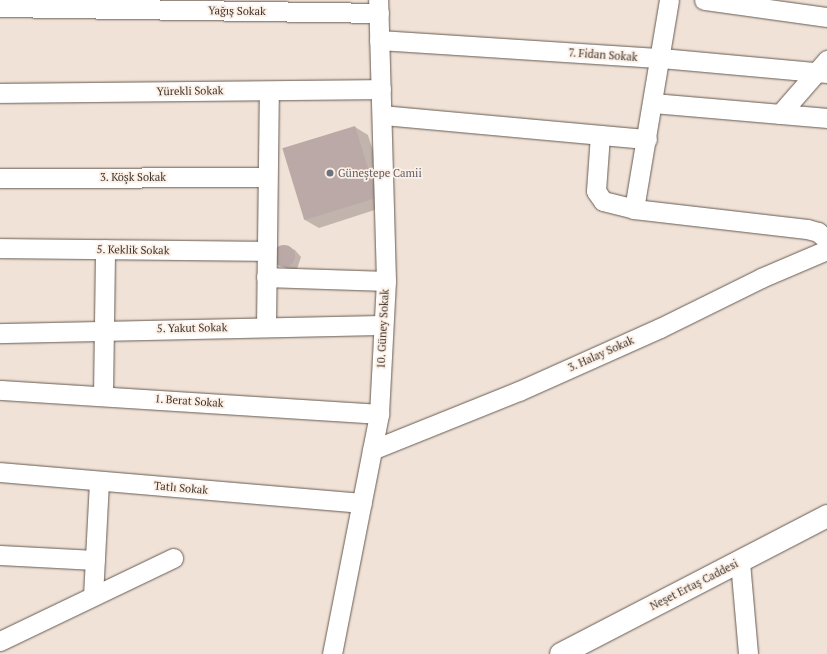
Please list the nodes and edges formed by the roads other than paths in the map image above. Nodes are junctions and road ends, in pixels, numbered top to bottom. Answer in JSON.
{"nodes":[{"id":1,"x":669,"y":0,"type":"edge"},
{"id":2,"x":704,"y":0,"type":"edge"},
{"id":3,"x":378,"y":6,"type":"edge"},
{"id":4,"x":0,"y":7,"type":"edge"},
{"id":5,"x":827,"y":17,"type":"edge"},
{"id":6,"x":379,"y":40,"type":"junction"},
{"id":7,"x":661,"y":58,"type":"junction"},
{"id":8,"x":823,"y":69,"type":"edge"},
{"id":9,"x":381,"y":89,"type":"junction"},
{"id":10,"x":269,"y":91,"type":"junction"},
{"id":11,"x":0,"y":93,"type":"edge"},
{"id":12,"x":653,"y":104,"type":"junction"},
{"id":13,"x":780,"y":114,"type":"junction"},
{"id":14,"x":382,"y":115,"type":"junction"},
{"id":15,"x":827,"y":118,"type":"edge"},
{"id":16,"x":600,"y":135,"type":"junction"},
{"id":17,"x":647,"y":139,"type":"junction"},
{"id":18,"x":267,"y":177,"type":"junction"},
{"id":19,"x":0,"y":178,"type":"edge"},
{"id":20,"x":634,"y":208,"type":"junction"},
{"id":21,"x":827,"y":240,"type":"edge"},
{"id":22,"x":0,"y":248,"type":"edge"},
{"id":23,"x":105,"y":249,"type":"junction"},
{"id":24,"x":827,"y":250,"type":"edge"},
{"id":25,"x":266,"y":251,"type":"junction"},
{"id":26,"x":266,"y":277,"type":"junction"},
{"id":27,"x":386,"y":281,"type":"junction"},
{"id":28,"x":384,"y":325,"type":"junction"},
{"id":29,"x":266,"y":327,"type":"junction"},
{"id":30,"x":105,"y":330,"type":"junction"},
{"id":31,"x":0,"y":332,"type":"edge"},
{"id":32,"x":0,"y":390,"type":"edge"},
{"id":33,"x":103,"y":396,"type":"junction"},
{"id":34,"x":379,"y":414,"type":"junction"},
{"id":35,"x":372,"y":450,"type":"junction"},
{"id":36,"x":0,"y":472,"type":"edge"},
{"id":37,"x":99,"y":482,"type":"junction"},
{"id":38,"x":362,"y":503,"type":"junction"},
{"id":39,"x":827,"y":516,"type":"edge"},
{"id":40,"x":0,"y":555,"type":"edge"},
{"id":41,"x":173,"y":558,"type":"dead end"},
{"id":42,"x":95,"y":560,"type":"junction"},
{"id":43,"x":740,"y":562,"type":"junction"},
{"id":44,"x":94,"y":596,"type":"junction"},
{"id":45,"x":0,"y":641,"type":"edge"},
{"id":46,"x":332,"y":654,"type":"edge"},
{"id":47,"x":561,"y":654,"type":"edge"},
{"id":48,"x":748,"y":654,"type":"edge"}],
"edges":[{"from":1,"to":7,"type":"street"},
{"from":2,"to":5,"type":"street"},
{"from":3,"to":4,"type":"street","name":"Yağış Sokak"},
{"from":3,"to":6,"type":"street","name":"10. Güney Sokak"},
{"from":6,"to":7,"type":"street","name":"7. Fidan Sokak"},
{"from":6,"to":9,"type":"street","name":"10. Güney Sokak"},
{"from":7,"to":8,"type":"street","name":"7. Fidan Sokak"},
{"from":7,"to":12,"type":"street"},
{"from":8,"to":13,"type":"street"},
{"from":9,"to":10,"type":"street","name":"Yürekli Sokak"},
{"from":9,"to":14,"type":"street","name":"10. Güney Sokak"},
{"from":10,"to":11,"type":"street","name":"Yürekli Sokak"},
{"from":10,"to":18,"type":"street"},
{"from":12,"to":13,"type":"street"},
{"from":12,"to":17,"type":"street"},
{"from":13,"to":15,"type":"street"},
{"from":14,"to":16,"type":"street"},
{"from":14,"to":27,"type":"street","name":"10. Güney Sokak"},
{"from":16,"to":17,"type":"street"},
{"from":16,"to":20,"type":"street"},
{"from":17,"to":20,"type":"street"},
{"from":18,"to":19,"type":"street","name":"3. Köşk Sokak"},
{"from":18,"to":25,"type":"street"},
{"from":20,"to":21,"type":"street"},
{"from":22,"to":23,"type":"street","name":"5. Keklik Sokak"},
{"from":23,"to":25,"type":"street","name":"5. Keklik Sokak"},
{"from":23,"to":30,"type":"street"},
{"from":24,"to":35,"type":"street","name":"3. Halay Sokak"},
{"from":25,"to":26,"type":"street"},
{"from":26,"to":27,"type":"street"},
{"from":26,"to":29,"type":"street"},
{"from":27,"to":28,"type":"street","name":"10. Güney Sokak"},
{"from":28,"to":29,"type":"street","name":"5. Yakut Sokak"},
{"from":28,"to":34,"type":"street","name":"10. Güney Sokak"},
{"from":29,"to":30,"type":"street","name":"5. Yakut Sokak"},
{"from":30,"to":31,"type":"street","name":"5. Yakut Sokak"},
{"from":30,"to":33,"type":"street"},
{"from":32,"to":33,"type":"street","name":"1. Berat Sokak"},
{"from":33,"to":34,"type":"street","name":"1. Berat Sokak"},
{"from":34,"to":35,"type":"street","name":"10. Güney Sokak"},
{"from":35,"to":38,"type":"street","name":"10. Güney Sokak"},
{"from":36,"to":37,"type":"street","name":"Tatlı Sokak"},
{"from":37,"to":38,"type":"street","name":"Tatlı Sokak"},
{"from":37,"to":42,"type":"street"},
{"from":38,"to":46,"type":"street","name":"10. Güney Sokak"},
{"from":39,"to":43,"type":"main road","name":"Neşet Ertaş Caddesi"},
{"from":40,"to":42,"type":"street"},
{"from":41,"to":44,"type":"street"},
{"from":42,"to":44,"type":"street"},
{"from":43,"to":47,"type":"main road","name":"Neşet Ertaş Caddesi"},
{"from":43,"to":48,"type":"street"},
{"from":44,"to":45,"type":"street"}]}
